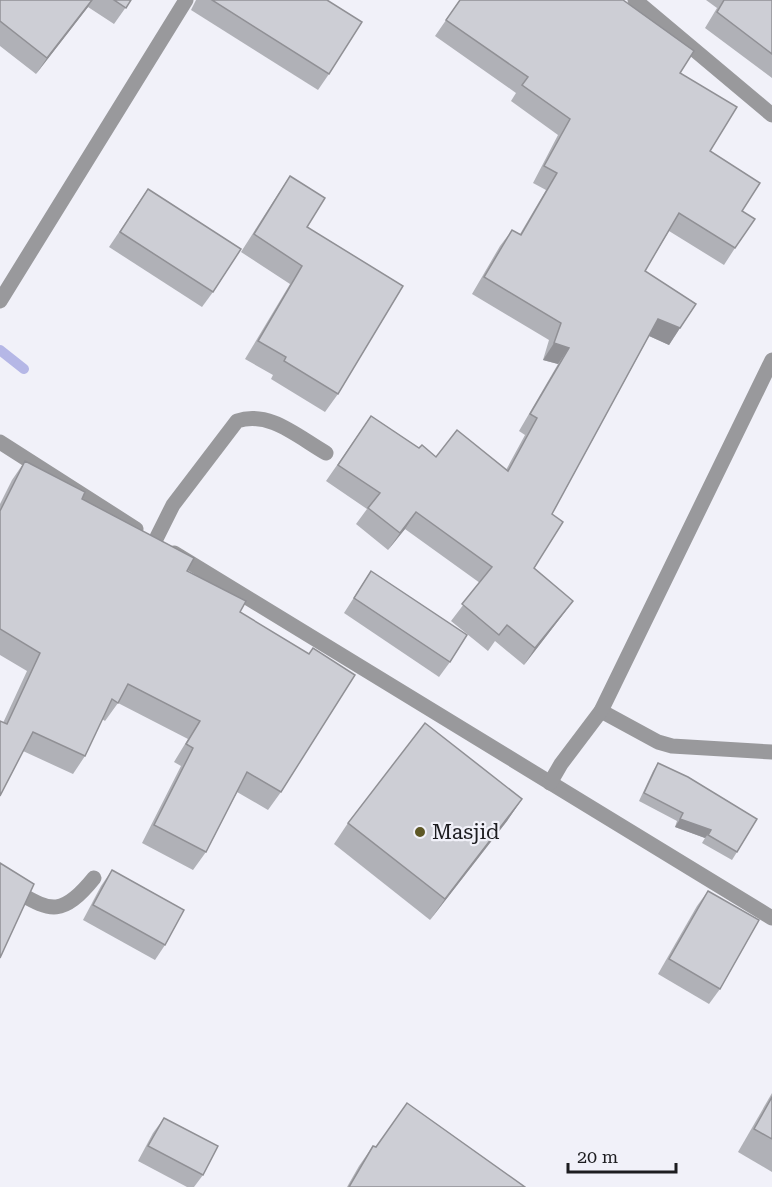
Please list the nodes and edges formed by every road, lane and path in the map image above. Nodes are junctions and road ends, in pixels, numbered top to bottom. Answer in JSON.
{"nodes":[{"id":1,"x":186,"y":0,"type":"edge"},
{"id":2,"x":635,"y":0,"type":"edge"},
{"id":3,"x":772,"y":115,"type":"edge"},
{"id":4,"x":0,"y":301,"type":"edge"},
{"id":5,"x":772,"y":360,"type":"edge"},
{"id":6,"x":0,"y":442,"type":"edge"},
{"id":7,"x":326,"y":453,"type":"dead end"},
{"id":8,"x":154,"y":541,"type":"junction"},
{"id":9,"x":597,"y":717,"type":"junction"},
{"id":10,"x":772,"y":752,"type":"edge"},
{"id":11,"x":550,"y":783,"type":"junction"},
{"id":12,"x":94,"y":878,"type":"dead end"},
{"id":13,"x":0,"y":883,"type":"edge"},
{"id":14,"x":772,"y":918,"type":"edge"}],
"edges":[{"from":1,"to":4,"type":"street"},
{"from":2,"to":3,"type":"street"},
{"from":5,"to":9,"type":"street"},
{"from":6,"to":8,"type":"street"},
{"from":7,"to":8,"type":"street"},
{"from":8,"to":11,"type":"street"},
{"from":9,"to":10,"type":"street"},
{"from":9,"to":11,"type":"street"},
{"from":11,"to":14,"type":"street"},
{"from":12,"to":13,"type":"street"}]}
